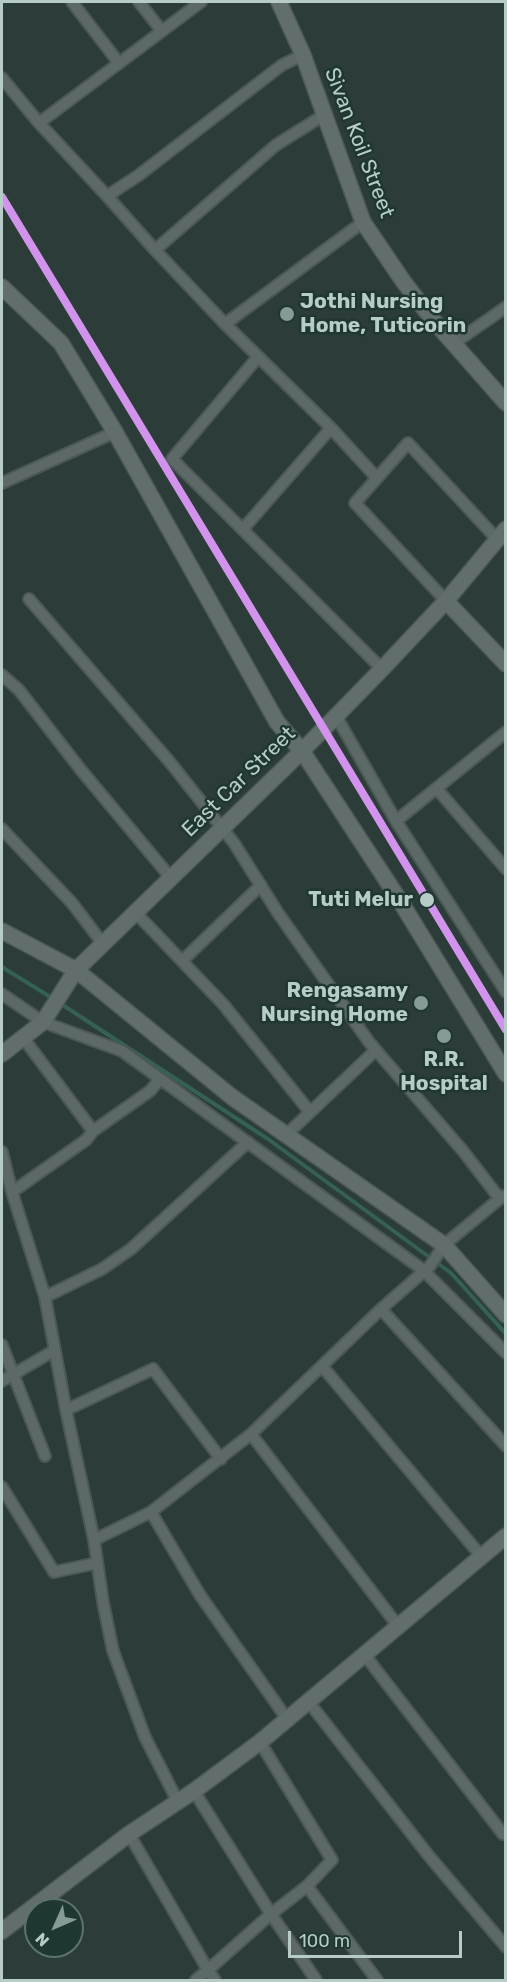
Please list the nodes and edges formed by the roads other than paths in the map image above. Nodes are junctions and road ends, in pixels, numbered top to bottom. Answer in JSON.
{"nodes":[{"id":1,"x":72,"y":2,"type":"edge"},
{"id":2,"x":139,"y":2,"type":"edge"},
{"id":3,"x":201,"y":2,"type":"edge"},
{"id":4,"x":284,"y":4,"type":"edge"},
{"id":5,"x":161,"y":30,"type":"junction"},
{"id":6,"x":303,"y":55,"type":"junction"},
{"id":7,"x":120,"y":63,"type":"junction"},
{"id":8,"x":2,"y":78,"type":"edge"},
{"id":9,"x":324,"y":115,"type":"junction"},
{"id":10,"x":39,"y":123,"type":"junction"},
{"id":11,"x":107,"y":196,"type":"junction"},
{"id":12,"x":363,"y":222,"type":"junction"},
{"id":13,"x":155,"y":250,"type":"junction"},
{"id":14,"x":2,"y":287,"type":"edge"},
{"id":15,"x":506,"y":307,"type":"edge"},
{"id":16,"x":225,"y":324,"type":"junction"},
{"id":17,"x":453,"y":344,"type":"junction"},
{"id":18,"x":258,"y":357,"type":"junction"},
{"id":19,"x":506,"y":403,"type":"edge"},
{"id":20,"x":331,"y":428,"type":"junction"},
{"id":21,"x":115,"y":432,"type":"junction"},
{"id":22,"x":376,"y":477,"type":"junction"},
{"id":23,"x":2,"y":483,"type":"edge"},
{"id":24,"x":243,"y":529,"type":"junction"},
{"id":25,"x":501,"y":534,"type":"edge"},
{"id":26,"x":29,"y":598,"type":"dead end"},
{"id":27,"x":446,"y":601,"type":"junction"},
{"id":28,"x":506,"y":664,"type":"edge"},
{"id":29,"x":382,"y":669,"type":"junction"},
{"id":30,"x":2,"y":675,"type":"edge"},
{"id":31,"x":336,"y":716,"type":"junction"},
{"id":32,"x":506,"y":732,"type":"edge"},
{"id":33,"x":302,"y":751,"type":"junction"},
{"id":34,"x":437,"y":789,"type":"junction"},
{"id":35,"x":396,"y":820,"type":"junction"},
{"id":36,"x":222,"y":828,"type":"junction"},
{"id":37,"x":2,"y":829,"type":"edge"},
{"id":38,"x":506,"y":869,"type":"edge"},
{"id":39,"x":171,"y":878,"type":"junction"},
{"id":40,"x":261,"y":885,"type":"junction"},
{"id":41,"x":135,"y":912,"type":"junction"},
{"id":42,"x":2,"y":931,"type":"edge"},
{"id":43,"x":103,"y":944,"type":"junction"},
{"id":44,"x":183,"y":961,"type":"junction"},
{"id":45,"x":73,"y":975,"type":"junction"},
{"id":46,"x":506,"y":992,"type":"edge"},
{"id":47,"x":2,"y":994,"type":"edge"},
{"id":48,"x":46,"y":1018,"type":"junction"},
{"id":49,"x":24,"y":1039,"type":"junction"},
{"id":50,"x":376,"y":1050,"type":"junction"},
{"id":51,"x":2,"y":1054,"type":"edge"},
{"id":52,"x":506,"y":1074,"type":"edge"},
{"id":53,"x":160,"y":1079,"type":"junction"},
{"id":54,"x":310,"y":1112,"type":"junction"},
{"id":55,"x":93,"y":1131,"type":"junction"},
{"id":56,"x":286,"y":1135,"type":"junction"},
{"id":57,"x":248,"y":1142,"type":"junction"},
{"id":58,"x":2,"y":1152,"type":"edge"},
{"id":59,"x":12,"y":1192,"type":"junction"},
{"id":60,"x":503,"y":1197,"type":"edge"},
{"id":61,"x":441,"y":1249,"type":"junction"},
{"id":62,"x":427,"y":1268,"type":"junction"},
{"id":63,"x":45,"y":1297,"type":"junction"},
{"id":64,"x":381,"y":1310,"type":"junction"},
{"id":65,"x":506,"y":1315,"type":"edge"},
{"id":66,"x":2,"y":1345,"type":"edge"},
{"id":67,"x":55,"y":1350,"type":"junction"},
{"id":68,"x":506,"y":1353,"type":"edge"},
{"id":69,"x":322,"y":1366,"type":"junction"},
{"id":70,"x":14,"y":1373,"type":"junction"},
{"id":71,"x":2,"y":1381,"type":"edge"},
{"id":72,"x":66,"y":1410,"type":"junction"},
{"id":73,"x":251,"y":1434,"type":"junction"},
{"id":74,"x":506,"y":1446,"type":"edge"},
{"id":75,"x":45,"y":1456,"type":"dead end"},
{"id":76,"x":221,"y":1459,"type":"junction"},
{"id":77,"x":2,"y":1487,"type":"edge"},
{"id":78,"x":150,"y":1512,"type":"junction"},
{"id":79,"x":94,"y":1540,"type":"junction"},
{"id":80,"x":503,"y":1543,"type":"edge"},
{"id":81,"x":481,"y":1556,"type":"junction"},
{"id":82,"x":96,"y":1563,"type":"junction"},
{"id":83,"x":398,"y":1626,"type":"junction"},
{"id":84,"x":364,"y":1654,"type":"junction"},
{"id":85,"x":309,"y":1701,"type":"junction"},
{"id":86,"x":287,"y":1719,"type":"junction"},
{"id":87,"x":260,"y":1742,"type":"junction"},
{"id":88,"x":194,"y":1791,"type":"junction"},
{"id":89,"x":178,"y":1802,"type":"junction"},
{"id":90,"x":506,"y":1832,"type":"edge"},
{"id":91,"x":129,"y":1834,"type":"junction"},
{"id":92,"x":307,"y":1886,"type":"junction"},
{"id":93,"x":271,"y":1914,"type":"junction"},
{"id":94,"x":2,"y":1931,"type":"edge"},
{"id":95,"x":506,"y":1947,"type":"edge"},
{"id":96,"x":208,"y":1970,"type":"junction"},
{"id":97,"x":196,"y":1980,"type":"edge"},
{"id":98,"x":215,"y":1980,"type":"edge"},
{"id":99,"x":316,"y":1980,"type":"edge"},
{"id":100,"x":377,"y":1980,"type":"edge"}],
"edges":[{"from":1,"to":7,"type":"street"},
{"from":2,"to":5,"type":"street"},
{"from":3,"to":5,"type":"street"},
{"from":4,"to":6,"type":"street","name":"Sivan Koil Street"},
{"from":5,"to":7,"type":"street"},
{"from":6,"to":9,"type":"street","name":"Sivan Koil Street"},
{"from":6,"to":11,"type":"street"},
{"from":7,"to":10,"type":"street"},
{"from":8,"to":10,"type":"street"},
{"from":9,"to":12,"type":"street","name":"Sivan Koil Street"},
{"from":9,"to":13,"type":"street"},
{"from":10,"to":11,"type":"street"},
{"from":11,"to":13,"type":"street"},
{"from":12,"to":16,"type":"street"},
{"from":12,"to":17,"type":"street","name":"Sivan Koil Street"},
{"from":13,"to":16,"type":"street"},
{"from":14,"to":21,"type":"street"},
{"from":15,"to":17,"type":"street"},
{"from":16,"to":18,"type":"street"},
{"from":17,"to":19,"type":"street","name":"Sivan Koil Street"},
{"from":18,"to":20,"type":"street"},
{"from":18,"to":24,"type":"street"},
{"from":20,"to":22,"type":"street"},
{"from":20,"to":24,"type":"street"},
{"from":21,"to":23,"type":"street"},
{"from":21,"to":33,"type":"street"},
{"from":22,"to":25,"type":"street"},
{"from":22,"to":27,"type":"street"},
{"from":24,"to":29,"type":"street"},
{"from":25,"to":27,"type":"street","name":"East Car Street"},
{"from":26,"to":36,"type":"street"},
{"from":27,"to":28,"type":"street"},
{"from":27,"to":29,"type":"street","name":"East Car Street"},
{"from":29,"to":31,"type":"street","name":"East Car Street"},
{"from":30,"to":39,"type":"street"},
{"from":31,"to":33,"type":"street","name":"East Car Street"},
{"from":31,"to":35,"type":"street"},
{"from":32,"to":34,"type":"street"},
{"from":33,"to":36,"type":"street","name":"East Car Street"},
{"from":33,"to":52,"type":"street"},
{"from":34,"to":35,"type":"street"},
{"from":34,"to":38,"type":"street"},
{"from":35,"to":46,"type":"street"},
{"from":36,"to":39,"type":"street","name":"East Car Street"},
{"from":36,"to":40,"type":"street"},
{"from":37,"to":43,"type":"street"},
{"from":39,"to":41,"type":"street","name":"East Car Street"},
{"from":40,"to":44,"type":"street"},
{"from":40,"to":50,"type":"street"},
{"from":41,"to":43,"type":"street","name":"East Car Street"},
{"from":41,"to":44,"type":"street"},
{"from":42,"to":45,"type":"street"},
{"from":43,"to":45,"type":"street","name":"East Car Street"},
{"from":44,"to":54,"type":"street"},
{"from":45,"to":48,"type":"street","name":"East Car Street"},
{"from":45,"to":56,"type":"street"},
{"from":47,"to":48,"type":"street"},
{"from":48,"to":49,"type":"street","name":"East Car Street"},
{"from":48,"to":53,"type":"street"},
{"from":49,"to":51,"type":"street","name":"East Car Street"},
{"from":49,"to":55,"type":"street"},
{"from":50,"to":54,"type":"street"},
{"from":50,"to":60,"type":"street"},
{"from":53,"to":55,"type":"street"},
{"from":53,"to":57,"type":"street"},
{"from":54,"to":56,"type":"street"},
{"from":55,"to":59,"type":"street"},
{"from":56,"to":61,"type":"street"},
{"from":57,"to":62,"type":"street"},
{"from":57,"to":63,"type":"street"},
{"from":58,"to":59,"type":"street"},
{"from":59,"to":63,"type":"street"},
{"from":60,"to":61,"type":"street"},
{"from":61,"to":62,"type":"street"},
{"from":61,"to":65,"type":"street"},
{"from":62,"to":64,"type":"street"},
{"from":62,"to":68,"type":"street"},
{"from":63,"to":67,"type":"street"},
{"from":64,"to":69,"type":"street"},
{"from":64,"to":74,"type":"street"},
{"from":66,"to":70,"type":"street"},
{"from":67,"to":70,"type":"street"},
{"from":67,"to":72,"type":"street"},
{"from":69,"to":73,"type":"street"},
{"from":69,"to":81,"type":"street"},
{"from":70,"to":71,"type":"street"},
{"from":70,"to":75,"type":"street"},
{"from":72,"to":76,"type":"street"},
{"from":72,"to":79,"type":"street"},
{"from":73,"to":76,"type":"street"},
{"from":73,"to":83,"type":"street"},
{"from":76,"to":78,"type":"street"},
{"from":77,"to":82,"type":"street"},
{"from":78,"to":79,"type":"street"},
{"from":78,"to":86,"type":"street"},
{"from":79,"to":82,"type":"street"},
{"from":80,"to":81,"type":"street"},
{"from":81,"to":83,"type":"street"},
{"from":82,"to":89,"type":"street"},
{"from":83,"to":84,"type":"street"},
{"from":84,"to":85,"type":"street"},
{"from":84,"to":90,"type":"street"},
{"from":85,"to":86,"type":"street"},
{"from":85,"to":95,"type":"street"},
{"from":86,"to":87,"type":"street"},
{"from":87,"to":88,"type":"street"},
{"from":87,"to":92,"type":"street"},
{"from":88,"to":89,"type":"street"},
{"from":88,"to":93,"type":"street"},
{"from":89,"to":91,"type":"street"},
{"from":91,"to":94,"type":"street"},
{"from":91,"to":96,"type":"street"},
{"from":92,"to":93,"type":"street"},
{"from":92,"to":100,"type":"street"},
{"from":93,"to":96,"type":"street"},
{"from":93,"to":99,"type":"street"},
{"from":96,"to":97,"type":"street"},
{"from":96,"to":98,"type":"street"}]}
